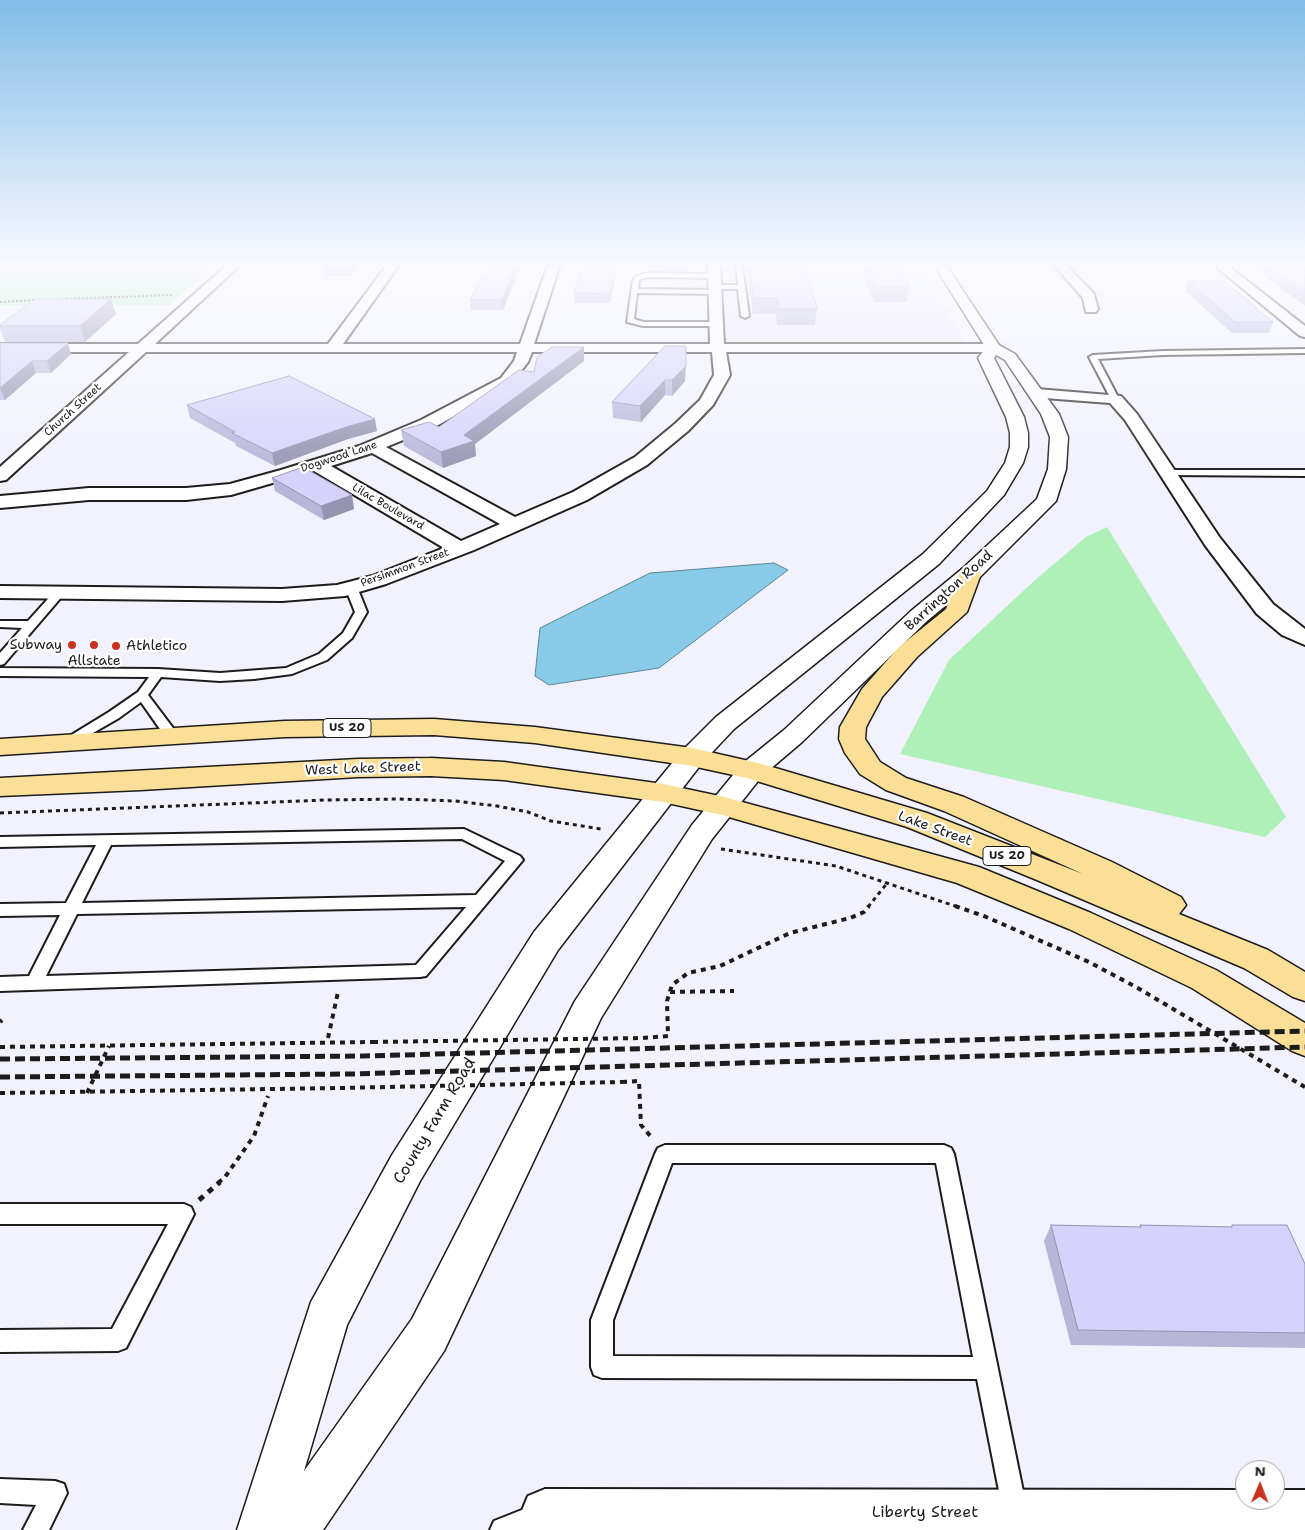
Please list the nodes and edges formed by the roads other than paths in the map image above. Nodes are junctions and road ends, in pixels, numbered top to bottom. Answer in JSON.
{"nodes":[{"id":1,"x":155,"y":336,"type":"edge"},
{"id":2,"x":341,"y":336,"type":"edge"},
{"id":3,"x":530,"y":336,"type":"edge"},
{"id":4,"x":716,"y":336,"type":"edge"},
{"id":5,"x":986,"y":336,"type":"edge"},
{"id":6,"x":333,"y":347,"type":"junction"},
{"id":7,"x":527,"y":347,"type":"junction"},
{"id":8,"x":716,"y":347,"type":"junction"},
{"id":9,"x":0,"y":348,"type":"edge"},
{"id":10,"x":142,"y":348,"type":"junction"},
{"id":11,"x":994,"y":348,"type":"junction"},
{"id":12,"x":1305,"y":351,"type":"edge"},
{"id":13,"x":1037,"y":394,"type":"junction"},
{"id":14,"x":1115,"y":399,"type":"junction"},
{"id":15,"x":373,"y":447,"type":"junction"},
{"id":16,"x":316,"y":465,"type":"junction"},
{"id":17,"x":1168,"y":473,"type":"junction"},
{"id":18,"x":1305,"y":473,"type":"edge"},
{"id":19,"x":0,"y":476,"type":"edge"},
{"id":20,"x":0,"y":502,"type":"edge"},
{"id":21,"x":515,"y":524,"type":"junction"},
{"id":22,"x":459,"y":548,"type":"junction"},
{"id":23,"x":970,"y":574,"type":"junction"},
{"id":24,"x":351,"y":587,"type":"junction"},
{"id":25,"x":0,"y":592,"type":"edge"},
{"id":26,"x":60,"y":592,"type":"junction"},
{"id":27,"x":0,"y":624,"type":"edge"},
{"id":28,"x":32,"y":625,"type":"junction"},
{"id":29,"x":1305,"y":638,"type":"edge"},
{"id":30,"x":0,"y":661,"type":"edge"},
{"id":31,"x":0,"y":672,"type":"edge"},
{"id":32,"x":158,"y":674,"type":"junction"},
{"id":33,"x":142,"y":695,"type":"junction"},
{"id":34,"x":172,"y":736,"type":"junction"},
{"id":35,"x":66,"y":743,"type":"junction"},
{"id":36,"x":0,"y":747,"type":"edge"},
{"id":37,"x":692,"y":757,"type":"junction"},
{"id":38,"x":752,"y":770,"type":"junction"},
{"id":39,"x":0,"y":787,"type":"edge"},
{"id":40,"x":663,"y":793,"type":"junction"},
{"id":41,"x":724,"y":806,"type":"junction"},
{"id":42,"x":106,"y":840,"type":"junction"},
{"id":43,"x":0,"y":842,"type":"edge"},
{"id":44,"x":479,"y":901,"type":"junction"},
{"id":45,"x":72,"y":908,"type":"junction"},
{"id":46,"x":0,"y":910,"type":"edge"},
{"id":47,"x":1256,"y":959,"type":"junction"},
{"id":48,"x":34,"y":983,"type":"junction"},
{"id":49,"x":0,"y":984,"type":"edge"},
{"id":50,"x":1305,"y":988,"type":"edge"},
{"id":51,"x":1305,"y":1040,"type":"edge"},
{"id":52,"x":665,"y":1154,"type":"joint"},
{"id":53,"x":0,"y":1214,"type":"edge"},
{"id":54,"x":0,"y":1341,"type":"edge"},
{"id":55,"x":986,"y":1368,"type":"junction"},
{"id":56,"x":0,"y":1492,"type":"edge"},
{"id":57,"x":545,"y":1513,"type":"joint"},
{"id":58,"x":1015,"y":1514,"type":"junction"},
{"id":59,"x":1305,"y":1514,"type":"edge"},
{"id":60,"x":758,"y":1521,"type":"edge"},
{"id":61,"x":1094,"y":1522,"type":"edge"},
{"id":62,"x":36,"y":1530,"type":"edge"},
{"id":63,"x":262,"y":1530,"type":"edge"},
{"id":64,"x":293,"y":1530,"type":"edge"},
{"id":65,"x":503,"y":1530,"type":"edge"}],
"edges":[{"from":1,"to":10,"type":"street","name":"Church Street"},
{"from":2,"to":6,"type":"street"},
{"from":3,"to":7,"type":"street","name":"Dogwood Lane"},
{"from":4,"to":8,"type":"street","name":"Persimmon Street"},
{"from":5,"to":11,"type":"main road","name":"Barrington Road"},
{"from":6,"to":7,"type":"street"},
{"from":6,"to":10,"type":"street"},
{"from":7,"to":8,"type":"street"},
{"from":7,"to":15,"type":"street","name":"Dogwood Lane"},
{"from":8,"to":11,"type":"street"},
{"from":8,"to":21,"type":"street","name":"Persimmon Street"},
{"from":9,"to":10,"type":"street"},
{"from":10,"to":19,"type":"street","name":"Church Street"},
{"from":11,"to":13,"type":"main road","name":"Barrington Road"},
{"from":11,"to":37,"type":"main road"},
{"from":12,"to":14,"type":"lane"},
{"from":13,"to":14,"type":"street"},
{"from":13,"to":23,"type":"main road","name":"Barrington Road"},
{"from":14,"to":17,"type":"street"},
{"from":15,"to":16,"type":"street","name":"Dogwood Lane"},
{"from":15,"to":21,"type":"street"},
{"from":16,"to":20,"type":"street","name":"Dogwood Lane"},
{"from":16,"to":22,"type":"street","name":"Lilac Boulevard"},
{"from":17,"to":18,"type":"lane"},
{"from":17,"to":29,"type":"street"},
{"from":21,"to":22,"type":"street","name":"Persimmon Street"},
{"from":22,"to":24,"type":"street","name":"Persimmon Street"},
{"from":23,"to":38,"type":"main road","name":"Barrington Road"},
{"from":23,"to":47,"type":"highway"},
{"from":24,"to":26,"type":"street","name":"Persimmon Street"},
{"from":24,"to":32,"type":"lane"},
{"from":25,"to":26,"type":"street","name":"Persimmon Street"},
{"from":26,"to":28,"type":"lane"},
{"from":27,"to":28,"type":"lane"},
{"from":28,"to":30,"type":"lane"},
{"from":31,"to":32,"type":"lane"},
{"from":32,"to":33,"type":"lane"},
{"from":33,"to":34,"type":"lane"},
{"from":33,"to":35,"type":"lane"},
{"from":34,"to":35,"type":"highway","number":"US 20"},
{"from":34,"to":37,"type":"highway","number":"US 20"},
{"from":35,"to":36,"type":"highway","number":"US 20"},
{"from":37,"to":38,"type":"highway","name":"Lake Street","number":"US 20"},
{"from":37,"to":40,"type":"main road","name":"County Farm Road"},
{"from":38,"to":41,"type":"main road","name":"Barrington Road"},
{"from":38,"to":47,"type":"highway","name":"Lake Street","number":"US 20"},
{"from":39,"to":40,"type":"highway","name":"West Lake Street","number":"US 20"},
{"from":40,"to":41,"type":"highway","name":"West Lake Street","number":"US 20"},
{"from":40,"to":63,"type":"main road","name":"County Farm Road"},
{"from":41,"to":51,"type":"highway","number":"US 20"},
{"from":41,"to":64,"type":"main road"},
{"from":42,"to":43,"type":"lane"},
{"from":42,"to":44,"type":"lane"},
{"from":42,"to":45,"type":"lane"},
{"from":44,"to":45,"type":"lane"},
{"from":44,"to":48,"type":"lane"},
{"from":45,"to":46,"type":"lane"},
{"from":45,"to":48,"type":"lane"},
{"from":47,"to":50,"type":"highway","name":"Lake Street","number":"US 20"},
{"from":48,"to":49,"type":"lane"},
{"from":52,"to":55,"type":"lane"},
{"from":52,"to":55,"type":"lane"},
{"from":53,"to":54,"type":"lane"},
{"from":55,"to":58,"type":"lane"},
{"from":56,"to":62,"type":"lane"},
{"from":57,"to":60,"type":"street","name":"Liberty Street"},
{"from":57,"to":65,"type":"lane"},
{"from":58,"to":60,"type":"street","name":"Liberty Street"},
{"from":58,"to":61,"type":"street","name":"Liberty Street"},
{"from":59,"to":61,"type":"street","name":"Liberty Street"}]}
